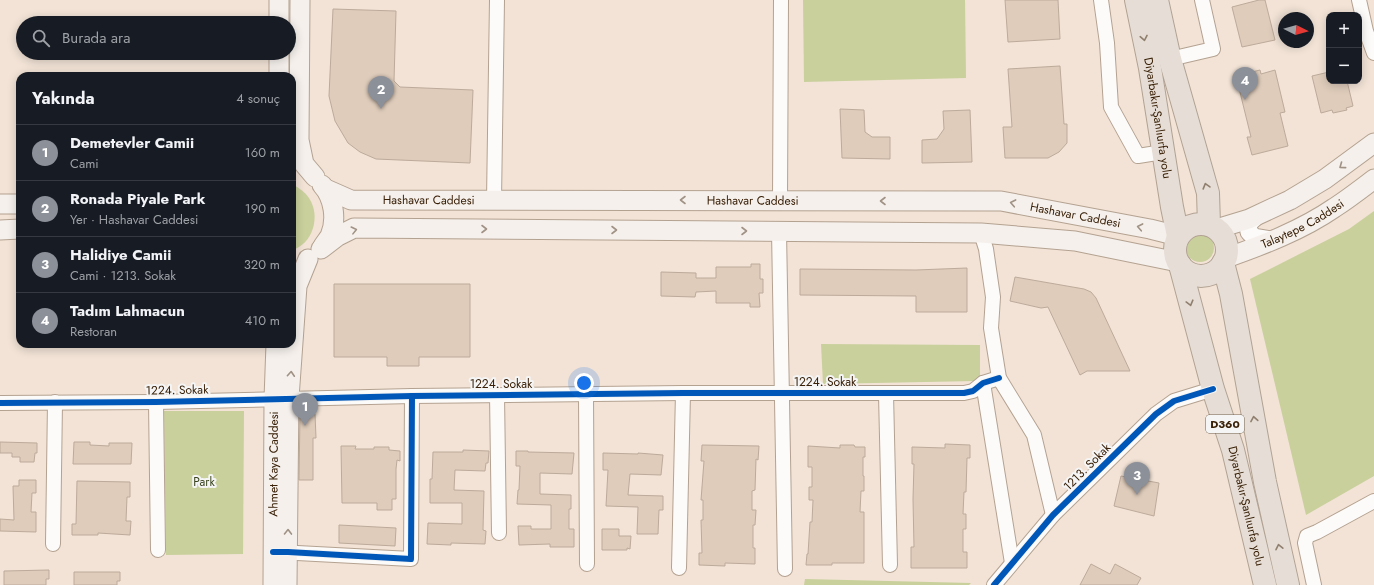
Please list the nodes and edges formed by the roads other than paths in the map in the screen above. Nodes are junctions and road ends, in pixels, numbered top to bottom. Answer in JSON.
{"nodes":[{"id":1,"x":279,"y":0,"type":"edge"},
{"id":2,"x":300,"y":0,"type":"edge"},
{"id":3,"x":497,"y":0,"type":"edge"},
{"id":4,"x":781,"y":0,"type":"edge"},
{"id":5,"x":1101,"y":0,"type":"edge"},
{"id":6,"x":1136,"y":0,"type":"edge"},
{"id":7,"x":1157,"y":0,"type":"edge"},
{"id":8,"x":1202,"y":0,"type":"edge"},
{"id":9,"x":1359,"y":0,"type":"edge"},
{"id":10,"x":279,"y":16,"type":"edge"},
{"id":11,"x":1374,"y":53,"type":"edge"},
{"id":12,"x":1170,"y":59,"type":"junction"},
{"id":13,"x":279,"y":60,"type":"edge"},
{"id":14,"x":279,"y":72,"type":"edge"},
{"id":15,"x":1374,"y":143,"type":"edge"},
{"id":16,"x":1163,"y":152,"type":"junction"},
{"id":17,"x":296,"y":169,"type":"edge"},
{"id":18,"x":1374,"y":179,"type":"edge"},
{"id":19,"x":321,"y":183,"type":"junction"},
{"id":20,"x":494,"y":200,"type":"junction"},
{"id":21,"x":780,"y":200,"type":"junction"},
{"id":22,"x":0,"y":204,"type":"edge"},
{"id":23,"x":16,"y":204,"type":"edge"},
{"id":24,"x":1258,"y":215,"type":"junction"},
{"id":25,"x":1212,"y":227,"type":"junction"},
{"id":26,"x":16,"y":229,"type":"edge"},
{"id":27,"x":0,"y":230,"type":"edge"},
{"id":28,"x":779,"y":231,"type":"junction"},
{"id":29,"x":981,"y":233,"type":"junction"},
{"id":30,"x":1178,"y":236,"type":"junction"},
{"id":31,"x":1271,"y":240,"type":"junction"},
{"id":32,"x":307,"y":258,"type":"edge"},
{"id":33,"x":1225,"y":260,"type":"junction"},
{"id":34,"x":1179,"y":264,"type":"junction"},
{"id":35,"x":296,"y":293,"type":"edge"},
{"id":36,"x":276,"y":348,"type":"edge"},
{"id":37,"x":289,"y":348,"type":"edge"},
{"id":38,"x":999,"y":378,"type":"junction"},
{"id":39,"x":983,"y":383,"type":"junction"},
{"id":40,"x":1213,"y":389,"type":"junction"},
{"id":41,"x":683,"y":393,"type":"junction"},
{"id":42,"x":781,"y":393,"type":"junction"},
{"id":43,"x":586,"y":394,"type":"junction"},
{"id":44,"x":886,"y":394,"type":"junction"},
{"id":45,"x":497,"y":395,"type":"junction"},
{"id":46,"x":412,"y":396,"type":"junction"},
{"id":47,"x":282,"y":398,"type":"junction"},
{"id":48,"x":55,"y":402,"type":"junction"},
{"id":49,"x":156,"y":402,"type":"junction"},
{"id":50,"x":0,"y":403,"type":"edge"},
{"id":51,"x":1374,"y":502,"type":"edge"},
{"id":52,"x":1053,"y":515,"type":"junction"},
{"id":53,"x":499,"y":533,"type":"dead end"},
{"id":54,"x":53,"y":544,"type":"dead end"},
{"id":55,"x":158,"y":550,"type":"dead end"},
{"id":56,"x":280,"y":552,"type":"junction"},
{"id":57,"x":1012,"y":563,"type":"junction"},
{"id":58,"x":587,"y":564,"type":"dead end"},
{"id":59,"x":890,"y":565,"type":"dead end"},
{"id":60,"x":679,"y":568,"type":"dead end"},
{"id":61,"x":785,"y":569,"type":"dead end"},
{"id":62,"x":273,"y":585,"type":"edge"},
{"id":63,"x":287,"y":585,"type":"edge"},
{"id":64,"x":994,"y":585,"type":"edge"},
{"id":65,"x":1265,"y":585,"type":"edge"},
{"id":66,"x":1288,"y":585,"type":"edge"},
{"id":67,"x":1314,"y":585,"type":"edge"}],
"edges":[{"from":1,"to":10,"type":"main road"},
{"from":2,"to":19,"type":"main road"},
{"from":3,"to":20,"type":"street"},
{"from":4,"to":21,"type":"street"},
{"from":5,"to":16,"type":"street"},
{"from":6,"to":16,"type":"highway","name":"Diyarbakır-Şanlıurfa yolu","one_way":true},
{"from":7,"to":12,"type":"highway","name":"Diyarbakır-Şanlıurfa yolu"},
{"from":8,"to":12,"type":"street"},
{"from":9,"to":11,"type":"street"},
{"from":25,"to":12,"type":"highway","name":"Diyarbakır-Şanlıurfa yolu","one_way":true},
{"from":13,"to":14,"type":"main road"},
{"from":15,"to":24,"type":"main road","one_way":true},
{"from":16,"to":30,"type":"highway","name":"Diyarbakır-Şanlıurfa yolu"},
{"from":17,"to":19,"type":"main road","name":"Hashavar Caddesi"},
{"from":18,"to":31,"type":"main road","name":"Talaytepe Caddesi"},
{"from":19,"to":20,"type":"main road","name":"Hashavar Caddesi"},
{"from":19,"to":32,"type":"main road","name":"Ahmet Kaya Caddesi"},
{"from":21,"to":20,"type":"main road","name":"Hashavar Caddesi","one_way":true},
{"from":30,"to":21,"type":"main road","name":"Hashavar Caddesi","one_way":true},
{"from":22,"to":23,"type":"main road"},
{"from":24,"to":25,"type":"main road"},
{"from":24,"to":31,"type":"street"},
{"from":25,"to":30,"type":"highway"},
{"from":25,"to":33,"type":"highway"},
{"from":26,"to":27,"type":"main road"},
{"from":28,"to":29,"type":"main road"},
{"from":32,"to":28,"type":"main road","one_way":true},
{"from":28,"to":42,"type":"street"},
{"from":29,"to":34,"type":"main road"},
{"from":29,"to":38,"type":"street"},
{"from":30,"to":34,"type":"highway"},
{"from":31,"to":33,"type":"main road","name":"Talaytepe Caddesi"},
{"from":35,"to":32,"type":"main road","name":"Ahmet Kaya Caddesi","one_way":true},
{"from":33,"to":34,"type":"highway"},
{"from":66,"to":33,"type":"highway","name":"Diyarbakır-Şanlıurfa yolu","number":"D360","one_way":true},
{"from":34,"to":40,"type":"highway","name":"Diyarbakır-Şanlıurfa yolu","number":"D360","one_way":true},
{"from":36,"to":47,"type":"main road","name":"Ahmet Kaya Caddesi"},
{"from":47,"to":37,"type":"main road","name":"Ahmet Kaya Caddesi","one_way":true},
{"from":38,"to":39,"type":"street","name":"1224. Sokak"},
{"from":38,"to":52,"type":"street"},
{"from":39,"to":44,"type":"street","name":"1224. Sokak"},
{"from":39,"to":57,"type":"street"},
{"from":40,"to":52,"type":"street","name":"1213. Sokak"},
{"from":40,"to":65,"type":"highway","name":"Diyarbakır-Şanlıurfa yolu","number":"D360"},
{"from":41,"to":42,"type":"street","name":"1224. Sokak"},
{"from":41,"to":43,"type":"street","name":"1224. Sokak"},
{"from":41,"to":60,"type":"street"},
{"from":42,"to":44,"type":"street","name":"1224. Sokak"},
{"from":42,"to":61,"type":"street"},
{"from":43,"to":45,"type":"street","name":"1224. Sokak"},
{"from":43,"to":58,"type":"street"},
{"from":44,"to":59,"type":"street"},
{"from":45,"to":46,"type":"street","name":"1224. Sokak"},
{"from":45,"to":53,"type":"street"},
{"from":46,"to":47,"type":"street","name":"1224. Sokak"},
{"from":46,"to":56,"type":"street"},
{"from":47,"to":49,"type":"street","name":"1224. Sokak"},
{"from":47,"to":56,"type":"main road","name":"Ahmet Kaya Caddesi"},
{"from":48,"to":49,"type":"street","name":"1224. Sokak"},
{"from":48,"to":50,"type":"street","name":"1224. Sokak"},
{"from":48,"to":54,"type":"street"},
{"from":49,"to":55,"type":"street"},
{"from":51,"to":67,"type":"street"},
{"from":52,"to":57,"type":"street","name":"1213. Sokak"},
{"from":56,"to":62,"type":"main road","name":"Ahmet Kaya Caddesi"},
{"from":56,"to":63,"type":"main road","name":"Ahmet Kaya Caddesi"},
{"from":57,"to":64,"type":"street","name":"1213. Sokak"}]}
